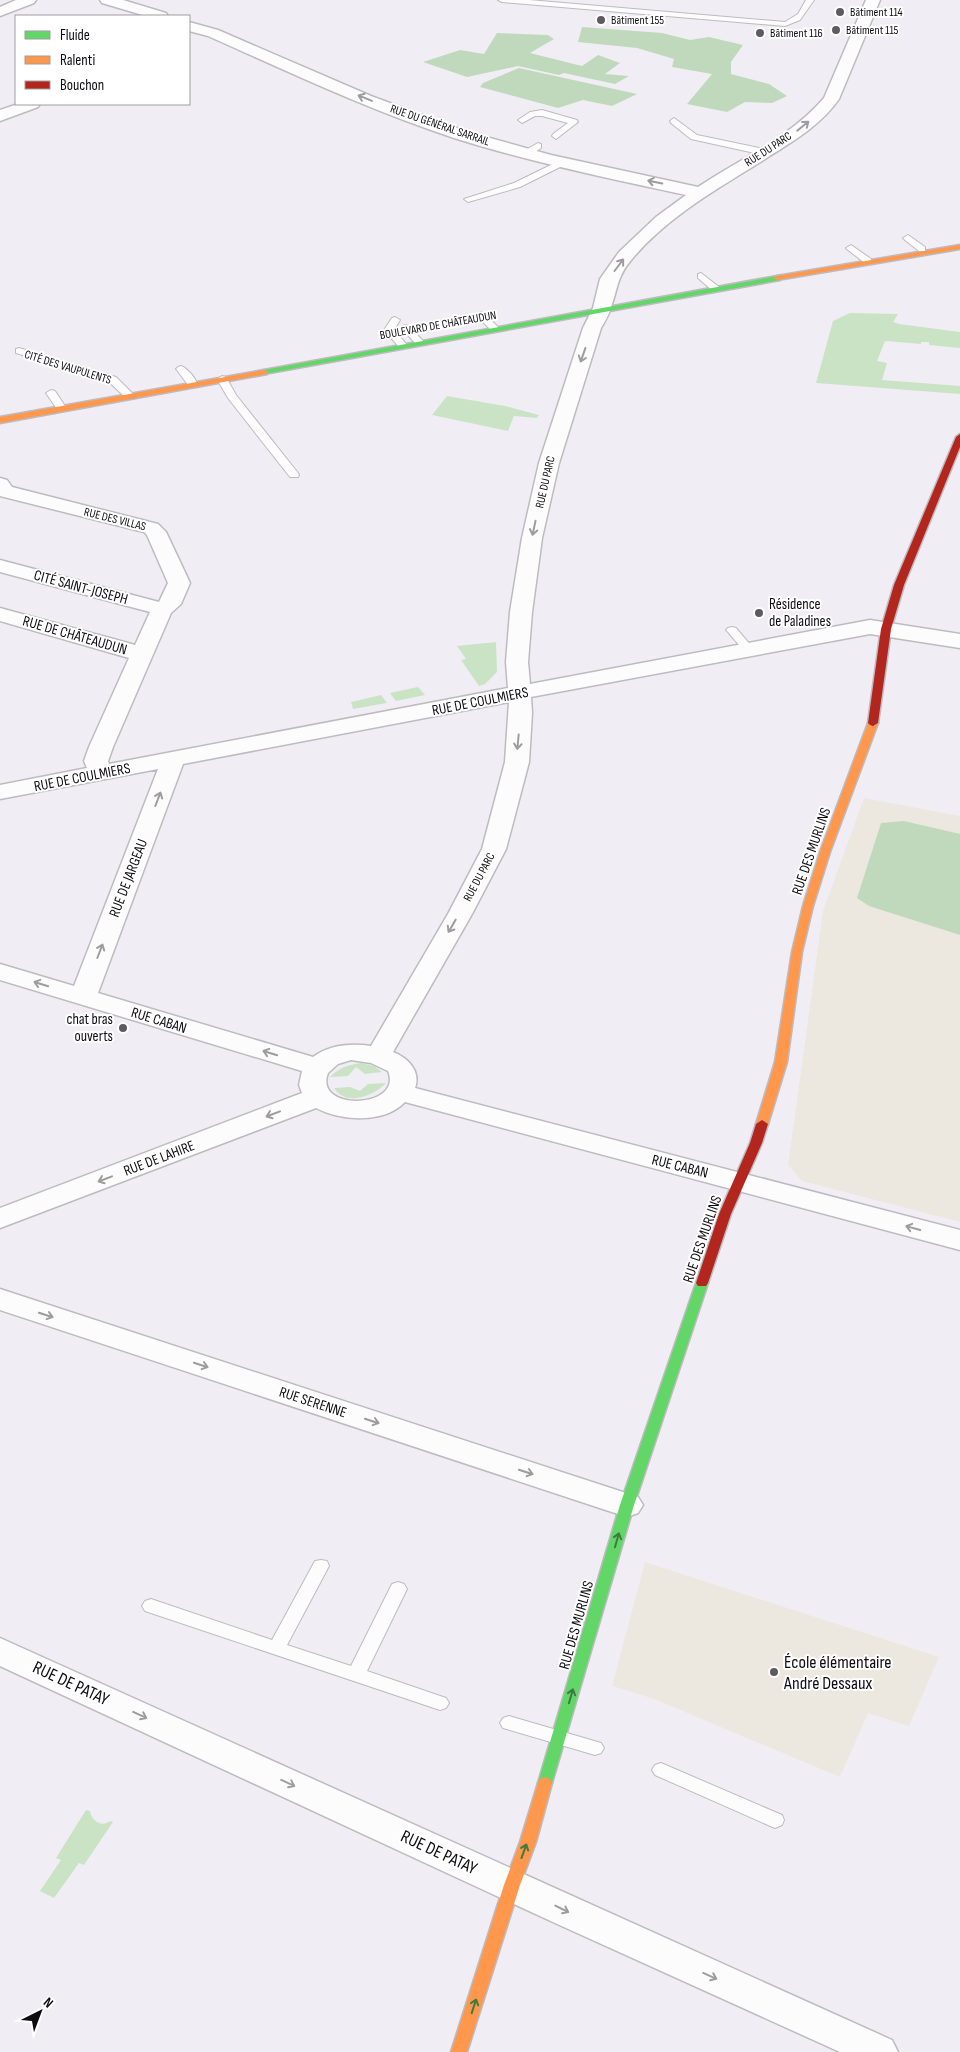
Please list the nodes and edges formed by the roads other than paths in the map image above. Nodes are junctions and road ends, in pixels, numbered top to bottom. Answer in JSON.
{"nodes":[{"id":1,"x":29,"y":0,"type":"edge"},
{"id":2,"x":107,"y":0,"type":"edge"},
{"id":3,"x":502,"y":0,"type":"edge"},
{"id":4,"x":810,"y":0,"type":"edge"},
{"id":5,"x":873,"y":0,"type":"edge"},
{"id":6,"x":0,"y":12,"type":"edge"},
{"id":7,"x":158,"y":15,"type":"edge"},
{"id":8,"x":190,"y":26,"type":"edge"},
{"id":9,"x":213,"y":33,"type":"junction"},
{"id":10,"x":190,"y":43,"type":"edge"},
{"id":11,"x":29,"y":105,"type":"edge"},
{"id":12,"x":0,"y":116,"type":"edge"},
{"id":13,"x":522,"y":120,"type":"dead end"},
{"id":14,"x":674,"y":121,"type":"dead end"},
{"id":15,"x":556,"y":136,"type":"dead end"},
{"id":16,"x":764,"y":152,"type":"junction"},
{"id":17,"x":563,"y":162,"type":"junction"},
{"id":18,"x":702,"y":193,"type":"junction"},
{"id":19,"x":468,"y":199,"type":"dead end"},
{"id":20,"x":908,"y":238,"type":"dead end"},
{"id":21,"x":960,"y":242,"type":"edge"},
{"id":22,"x":851,"y":248,"type":"dead end"},
{"id":23,"x":922,"y":249,"type":"junction"},
{"id":24,"x":960,"y":249,"type":"edge"},
{"id":25,"x":881,"y":259,"type":"junction"},
{"id":26,"x":868,"y":261,"type":"junction"},
{"id":27,"x":701,"y":276,"type":"dead end"},
{"id":28,"x":716,"y":289,"type":"junction"},
{"id":29,"x":601,"y":310,"type":"junction"},
{"id":30,"x":481,"y":315,"type":"dead end"},
{"id":31,"x":394,"y":320,"type":"dead end"},
{"id":32,"x":406,"y":328,"type":"dead end"},
{"id":33,"x":495,"y":329,"type":"junction"},
{"id":34,"x":420,"y":343,"type":"junction"},
{"id":35,"x":403,"y":346,"type":"junction"},
{"id":36,"x":19,"y":351,"type":"dead end"},
{"id":37,"x":181,"y":370,"type":"dead end"},
{"id":38,"x":222,"y":379,"type":"junction"},
{"id":39,"x":193,"y":384,"type":"junction"},
{"id":40,"x":51,"y":393,"type":"dead end"},
{"id":41,"x":130,"y":396,"type":"junction"},
{"id":42,"x":62,"y":408,"type":"junction"},
{"id":43,"x":0,"y":420,"type":"edge"},
{"id":44,"x":960,"y":437,"type":"edge"},
{"id":45,"x":294,"y":475,"type":"dead end"},
{"id":46,"x":0,"y":484,"type":"edge"},
{"id":47,"x":0,"y":566,"type":"edge"},
{"id":48,"x":162,"y":609,"type":"junction"},
{"id":49,"x":0,"y":614,"type":"edge"},
{"id":50,"x":886,"y":629,"type":"junction"},
{"id":51,"x":732,"y":630,"type":"dead end"},
{"id":52,"x":960,"y":641,"type":"edge"},
{"id":53,"x":749,"y":650,"type":"junction"},
{"id":54,"x":141,"y":654,"type":"junction"},
{"id":55,"x":518,"y":694,"type":"junction"},
{"id":56,"x":173,"y":760,"type":"junction"},
{"id":57,"x":101,"y":773,"type":"junction"},
{"id":58,"x":0,"y":792,"type":"edge"},
{"id":59,"x":0,"y":972,"type":"edge"},
{"id":60,"x":83,"y":997,"type":"junction"},
{"id":61,"x":379,"y":1054,"type":"junction"},
{"id":62,"x":317,"y":1067,"type":"junction"},
{"id":63,"x":399,"y":1092,"type":"junction"},
{"id":64,"x":318,"y":1097,"type":"junction"},
{"id":65,"x":739,"y":1181,"type":"junction"},
{"id":66,"x":0,"y":1219,"type":"edge"},
{"id":67,"x":960,"y":1240,"type":"edge"},
{"id":68,"x":0,"y":1300,"type":"edge"},
{"id":69,"x":627,"y":1505,"type":"junction"},
{"id":70,"x":321,"y":1566,"type":"dead end"},
{"id":71,"x":398,"y":1589,"type":"dead end"},
{"id":72,"x":151,"y":1606,"type":"dead end"},
{"id":73,"x":276,"y":1648,"type":"junction"},
{"id":74,"x":0,"y":1651,"type":"edge"},
{"id":75,"x":356,"y":1674,"type":"junction"},
{"id":76,"x":440,"y":1703,"type":"dead end"},
{"id":77,"x":509,"y":1723,"type":"dead end"},
{"id":78,"x":559,"y":1736,"type":"junction"},
{"id":79,"x":595,"y":1748,"type":"dead end"},
{"id":80,"x":661,"y":1770,"type":"dead end"},
{"id":81,"x":775,"y":1820,"type":"dead end"},
{"id":82,"x":512,"y":1885,"type":"junction"},
{"id":83,"x":459,"y":2052,"type":"edge"},
{"id":84,"x":879,"y":2052,"type":"edge"}],
"edges":[{"from":1,"to":6,"type":"street"},
{"from":2,"to":7,"type":"street"},
{"from":3,"to":4,"type":"lane"},
{"from":16,"to":5,"type":"street","name":"RUE DU PARC","one_way":true},
{"from":8,"to":9,"type":"street","name":"RUE DU GÉNÉRAL SARRAIL"},
{"from":9,"to":10,"type":"street"},
{"from":17,"to":9,"type":"street","name":"RUE DU GÉNÉRAL SARRAIL","one_way":true},
{"from":11,"to":12,"type":"street"},
{"from":13,"to":15,"type":"lane"},
{"from":14,"to":16,"type":"lane"},
{"from":16,"to":18,"type":"street","name":"RUE DU PARC"},
{"from":18,"to":17,"type":"street","name":"RUE DU GÉNÉRAL SARRAIL","one_way":true},
{"from":17,"to":19,"type":"lane"},
{"from":29,"to":18,"type":"street","name":"RUE DU PARC","one_way":true},
{"from":20,"to":23,"type":"lane"},
{"from":21,"to":23,"type":"street","name":"BOULEVARD DE CHÂTEAUDUN"},
{"from":22,"to":26,"type":"lane"},
{"from":23,"to":25,"type":"street","name":"BOULEVARD DE CHÂTEAUDUN"},
{"from":24,"to":25,"type":"street","name":"BOULEVARD DE CHÂTEAUDUN"},
{"from":25,"to":26,"type":"street","name":"BOULEVARD DE CHÂTEAUDUN"},
{"from":26,"to":28,"type":"street","name":"BOULEVARD DE CHÂTEAUDUN"},
{"from":27,"to":28,"type":"lane"},
{"from":28,"to":29,"type":"street","name":"BOULEVARD DE CHÂTEAUDUN"},
{"from":29,"to":33,"type":"street","name":"BOULEVARD DE CHÂTEAUDUN"},
{"from":29,"to":55,"type":"street","name":"RUE DU PARC","one_way":true},
{"from":30,"to":33,"type":"lane"},
{"from":31,"to":35,"type":"lane"},
{"from":32,"to":34,"type":"lane"},
{"from":33,"to":34,"type":"street","name":"BOULEVARD DE CHÂTEAUDUN"},
{"from":34,"to":35,"type":"street","name":"BOULEVARD DE CHÂTEAUDUN"},
{"from":35,"to":38,"type":"street","name":"BOULEVARD DE CHÂTEAUDUN"},
{"from":36,"to":41,"type":"lane","name":"CITÉ DES VAUPULENTS"},
{"from":37,"to":39,"type":"lane"},
{"from":38,"to":39,"type":"street","name":"BOULEVARD DE CHÂTEAUDUN"},
{"from":38,"to":45,"type":"lane"},
{"from":39,"to":41,"type":"street","name":"BOULEVARD DE CHÂTEAUDUN"},
{"from":40,"to":42,"type":"lane"},
{"from":41,"to":42,"type":"street","name":"BOULEVARD DE CHÂTEAUDUN"},
{"from":42,"to":43,"type":"street","name":"BOULEVARD DE CHÂTEAUDUN"},
{"from":44,"to":50,"type":"street","name":"RUE DES MURLINS"},
{"from":46,"to":48,"type":"street","name":"RUE DES VILLAS"},
{"from":47,"to":48,"type":"street","name":"CITÉ SAINT-JOSEPH"},
{"from":48,"to":54,"type":"street","name":"RUE DES VILLAS"},
{"from":49,"to":54,"type":"street","name":"RUE DE CHÂTEAUDUN"},
{"from":50,"to":52,"type":"street","name":"RUE DE COULMIERS"},
{"from":50,"to":53,"type":"street","name":"RUE DE COULMIERS"},
{"from":50,"to":65,"type":"street","name":"RUE DES MURLINS"},
{"from":51,"to":53,"type":"lane"},
{"from":53,"to":55,"type":"street","name":"RUE DE COULMIERS"},
{"from":54,"to":57,"type":"street","name":"RUE DE CHÂTEAUDUN"},
{"from":55,"to":56,"type":"street","name":"RUE DE COULMIERS"},
{"from":55,"to":61,"type":"street","name":"RUE DU PARC","one_way":true},
{"from":56,"to":57,"type":"street","name":"RUE DE COULMIERS"},
{"from":60,"to":56,"type":"street","name":"RUE DE JARGEAU","one_way":true},
{"from":57,"to":58,"type":"street","name":"RUE DE COULMIERS"},
{"from":60,"to":59,"type":"street","name":"RUE CABAN","one_way":true},
{"from":62,"to":60,"type":"street","name":"RUE CABAN","one_way":true},
{"from":61,"to":62,"type":"street"},
{"from":61,"to":63,"type":"street"},
{"from":62,"to":64,"type":"street"},
{"from":63,"to":64,"type":"street"},
{"from":63,"to":65,"type":"street","name":"RUE CABAN"},
{"from":64,"to":66,"type":"street","name":"RUE DE LAHIRE","one_way":true},
{"from":67,"to":65,"type":"street","name":"RUE CABAN","one_way":true},
{"from":65,"to":69,"type":"street","name":"RUE DES MURLINS"},
{"from":68,"to":69,"type":"street","name":"RUE SERENNE","one_way":true},
{"from":78,"to":69,"type":"street","name":"RUE DES MURLINS","one_way":true},
{"from":70,"to":73,"type":"lane"},
{"from":71,"to":75,"type":"lane"},
{"from":72,"to":73,"type":"lane"},
{"from":73,"to":75,"type":"lane"},
{"from":74,"to":82,"type":"street","name":"RUE DE PATAY","one_way":true},
{"from":75,"to":76,"type":"lane"},
{"from":77,"to":78,"type":"lane"},
{"from":78,"to":79,"type":"lane"},
{"from":82,"to":78,"type":"street","name":"RUE DES MURLINS","one_way":true},
{"from":80,"to":81,"type":"lane"},
{"from":83,"to":82,"type":"street","name":"RUE DES MURLINS","one_way":true},
{"from":82,"to":84,"type":"street","name":"RUE DE PATAY","one_way":true}]}
